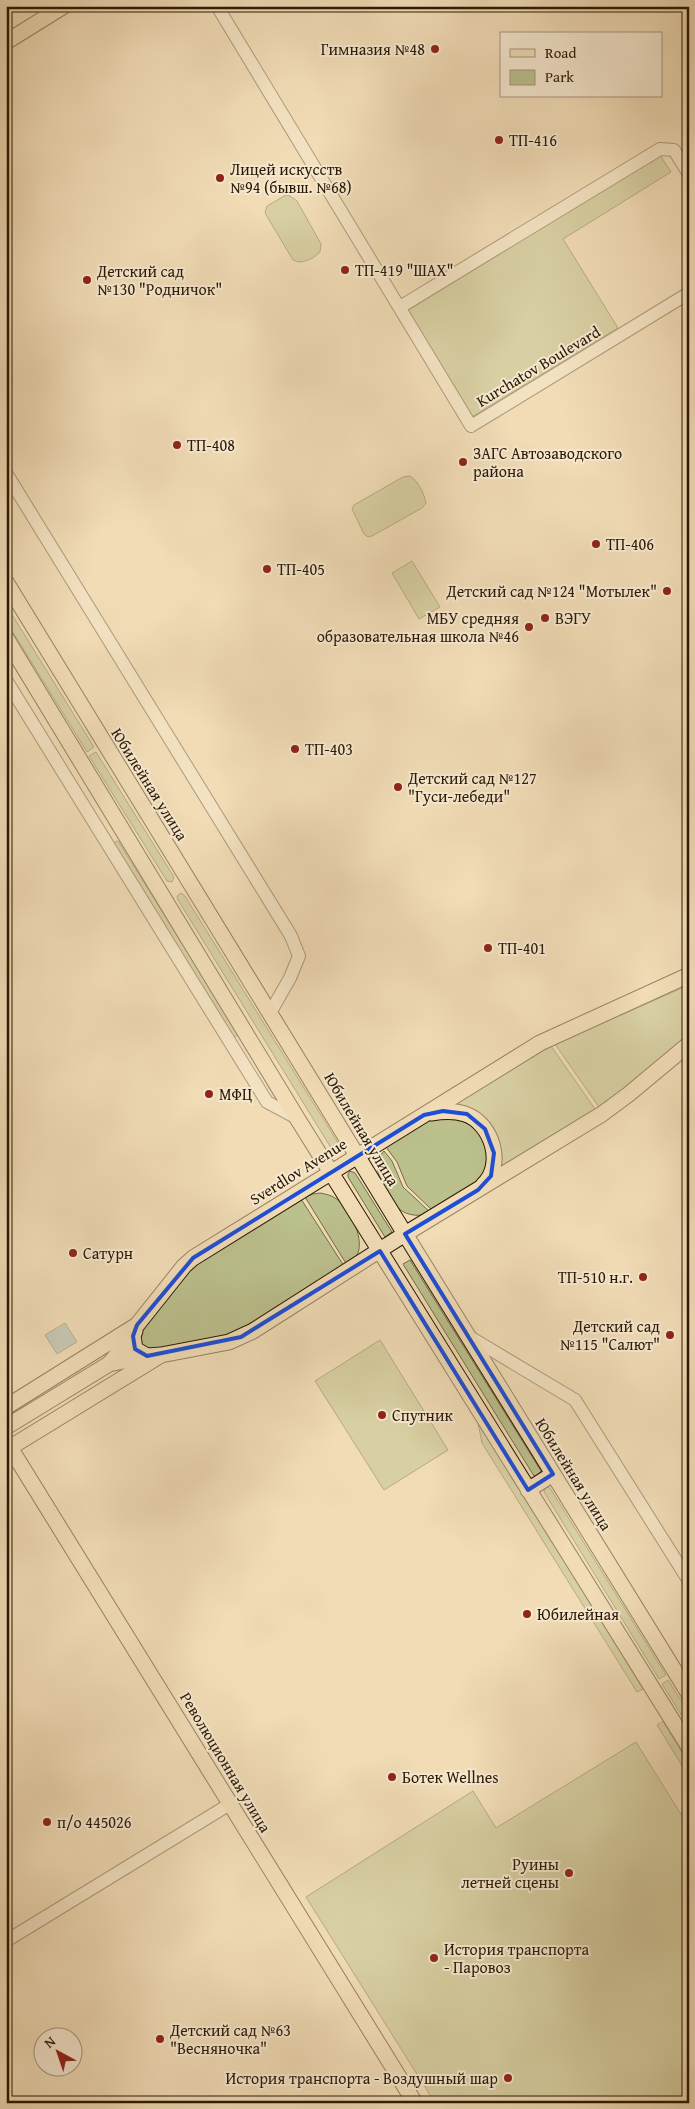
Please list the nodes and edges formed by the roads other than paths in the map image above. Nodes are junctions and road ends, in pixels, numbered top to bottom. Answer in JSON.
{"nodes":[{"id":1,"x":64,"y":6,"type":"edge"},
{"id":2,"x":216,"y":6,"type":"edge"},
{"id":3,"x":6,"y":42,"type":"edge"},
{"id":4,"x":689,"y":174,"type":"edge"},
{"id":5,"x":689,"y":293,"type":"edge"},
{"id":6,"x":400,"y":308,"type":"junction"},
{"id":7,"x":6,"y":474,"type":"edge"},
{"id":8,"x":6,"y":582,"type":"edge"},
{"id":9,"x":6,"y":638,"type":"edge"},
{"id":10,"x":6,"y":680,"type":"edge"},
{"id":11,"x":689,"y":975,"type":"edge"},
{"id":12,"x":270,"y":1013,"type":"junction"},
{"id":13,"x":689,"y":1044,"type":"edge"},
{"id":14,"x":424,"y":1114,"type":"junction"},
{"id":15,"x":297,"y":1118,"type":"junction"},
{"id":16,"x":358,"y":1155,"type":"junction"},
{"id":17,"x":330,"y":1172,"type":"junction"},
{"id":18,"x":478,"y":1190,"type":"junction"},
{"id":19,"x":405,"y":1234,"type":"junction"},
{"id":20,"x":380,"y":1251,"type":"junction"},
{"id":21,"x":135,"y":1330,"type":"junction"},
{"id":22,"x":468,"y":1336,"type":"junction"},
{"id":23,"x":154,"y":1356,"type":"junction"},
{"id":24,"x":109,"y":1364,"type":"junction"},
{"id":25,"x":6,"y":1406,"type":"edge"},
{"id":26,"x":6,"y":1427,"type":"edge"},
{"id":27,"x":8,"y":1446,"type":"edge"},
{"id":28,"x":553,"y":1474,"type":"junction"},
{"id":29,"x":528,"y":1490,"type":"junction"},
{"id":30,"x":689,"y":1582,"type":"edge"},
{"id":31,"x":689,"y":1694,"type":"edge"},
{"id":32,"x":689,"y":1747,"type":"edge"},
{"id":33,"x":230,"y":1804,"type":"junction"},
{"id":34,"x":6,"y":1941,"type":"edge"},
{"id":35,"x":415,"y":2103,"type":"edge"}],
"edges":[{"from":1,"to":3,"type":"main road"},
{"from":2,"to":6,"type":"street","name":"Kurchatov Boulevard"},
{"from":4,"to":6,"type":"street"},
{"from":5,"to":6,"type":"street","name":"Kurchatov Boulevard"},
{"from":7,"to":12,"type":"street"},
{"from":8,"to":12,"type":"main road","name":"Юбилейная улица"},
{"from":9,"to":15,"type":"main road"},
{"from":10,"to":15,"type":"street"},
{"from":11,"to":14,"type":"main road","name":"Sverdlov Avenue"},
{"from":12,"to":16,"type":"main road","name":"Юбилейная улица"},
{"from":13,"to":18,"type":"main road","name":"Sverdlov Avenue"},
{"from":14,"to":16,"type":"main road","name":"Sverdlov Avenue"},
{"from":14,"to":18,"type":"main road"},
{"from":15,"to":17,"type":"main road"},
{"from":16,"to":17,"type":"main road","name":"Sverdlov Avenue"},
{"from":16,"to":19,"type":"main road","name":"Юбилейная улица"},
{"from":17,"to":20,"type":"main road"},
{"from":17,"to":21,"type":"main road","name":"Sverdlov Avenue"},
{"from":18,"to":19,"type":"main road","name":"Sverdlov Avenue"},
{"from":19,"to":20,"type":"main road","name":"Sverdlov Avenue"},
{"from":19,"to":22,"type":"main road","name":"Юбилейная улица"},
{"from":20,"to":23,"type":"main road","name":"Sverdlov Avenue"},
{"from":20,"to":29,"type":"main road"},
{"from":21,"to":23,"type":"main road"},
{"from":21,"to":24,"type":"main road","name":"Sverdlov Avenue"},
{"from":21,"to":25,"type":"main road","name":"Sverdlov Avenue"},
{"from":22,"to":28,"type":"main road","name":"Юбилейная улица"},
{"from":22,"to":30,"type":"street"},
{"from":23,"to":24,"type":"main road","name":"Sverdlov Avenue"},
{"from":23,"to":27,"type":"main road","name":"Sverdlov Avenue"},
{"from":24,"to":26,"type":"main road","name":"Sverdlov Avenue"},
{"from":27,"to":33,"type":"main road","name":"Революционная улица"},
{"from":28,"to":29,"type":"main road"},
{"from":28,"to":31,"type":"main road","name":"Юбилейная улица"},
{"from":29,"to":32,"type":"main road"},
{"from":33,"to":34,"type":"street"},
{"from":33,"to":35,"type":"main road","name":"Революционная улица"}]}
